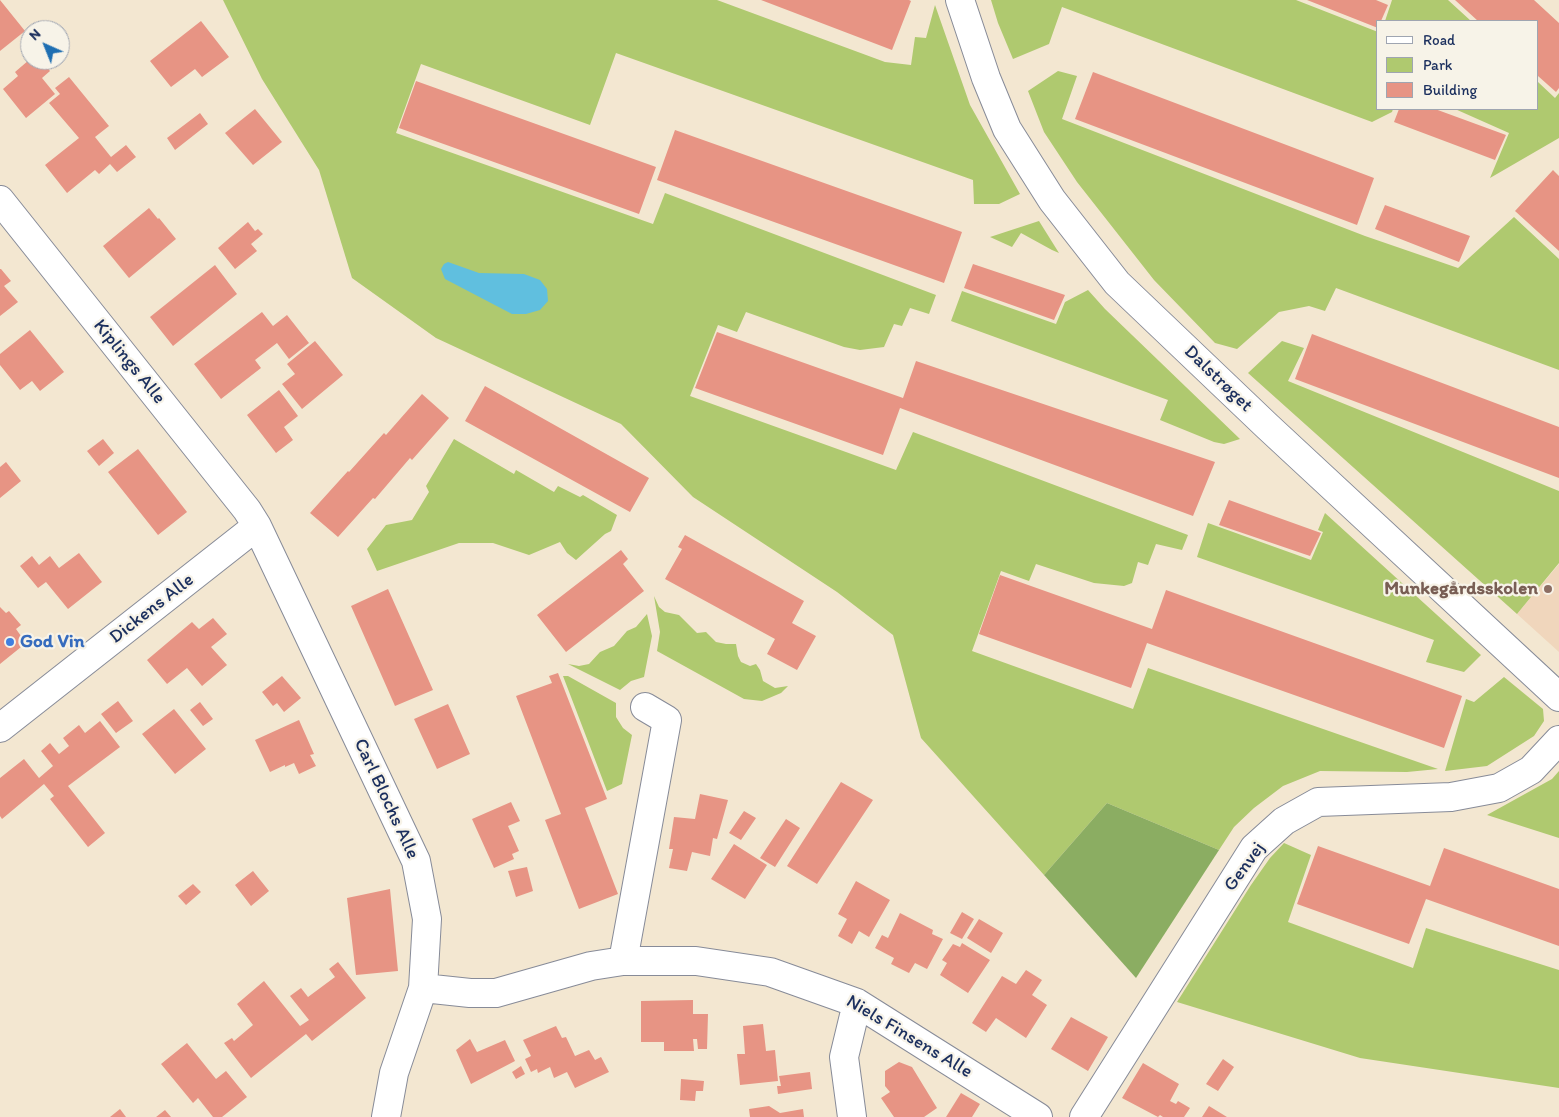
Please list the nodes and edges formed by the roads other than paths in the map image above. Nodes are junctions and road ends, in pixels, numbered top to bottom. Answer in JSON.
{"nodes":[{"id":1,"x":960,"y":0,"type":"edge"},
{"id":2,"x":0,"y":200,"type":"edge"},
{"id":3,"x":257,"y":526,"type":"junction"},
{"id":4,"x":1559,"y":697,"type":"edge"},
{"id":5,"x":645,"y":707,"type":"dead end"},
{"id":6,"x":0,"y":728,"type":"edge"},
{"id":7,"x":1559,"y":740,"type":"edge"},
{"id":8,"x":623,"y":961,"type":"junction"},
{"id":9,"x":423,"y":988,"type":"junction"},
{"id":10,"x":857,"y":1003,"type":"junction"},
{"id":11,"x":386,"y":1117,"type":"edge"},
{"id":12,"x":852,"y":1117,"type":"edge"},
{"id":13,"x":1038,"y":1117,"type":"edge"},
{"id":14,"x":1084,"y":1117,"type":"edge"}],
"edges":[{"from":1,"to":4,"type":"street","name":"Dalstrøget"},
{"from":2,"to":3,"type":"street","name":"Kiplings Alle"},
{"from":3,"to":6,"type":"street","name":"Dickens Alle"},
{"from":3,"to":9,"type":"street","name":"Carl Blochs Alle"},
{"from":5,"to":8,"type":"street"},
{"from":7,"to":14,"type":"street","name":"Genvej"},
{"from":8,"to":9,"type":"street","name":"Niels Finsens Alle"},
{"from":8,"to":10,"type":"street","name":"Niels Finsens Alle"},
{"from":9,"to":11,"type":"street","name":"Carl Blochs Alle"},
{"from":10,"to":12,"type":"street"},
{"from":10,"to":13,"type":"street","name":"Niels Finsens Alle"}]}
